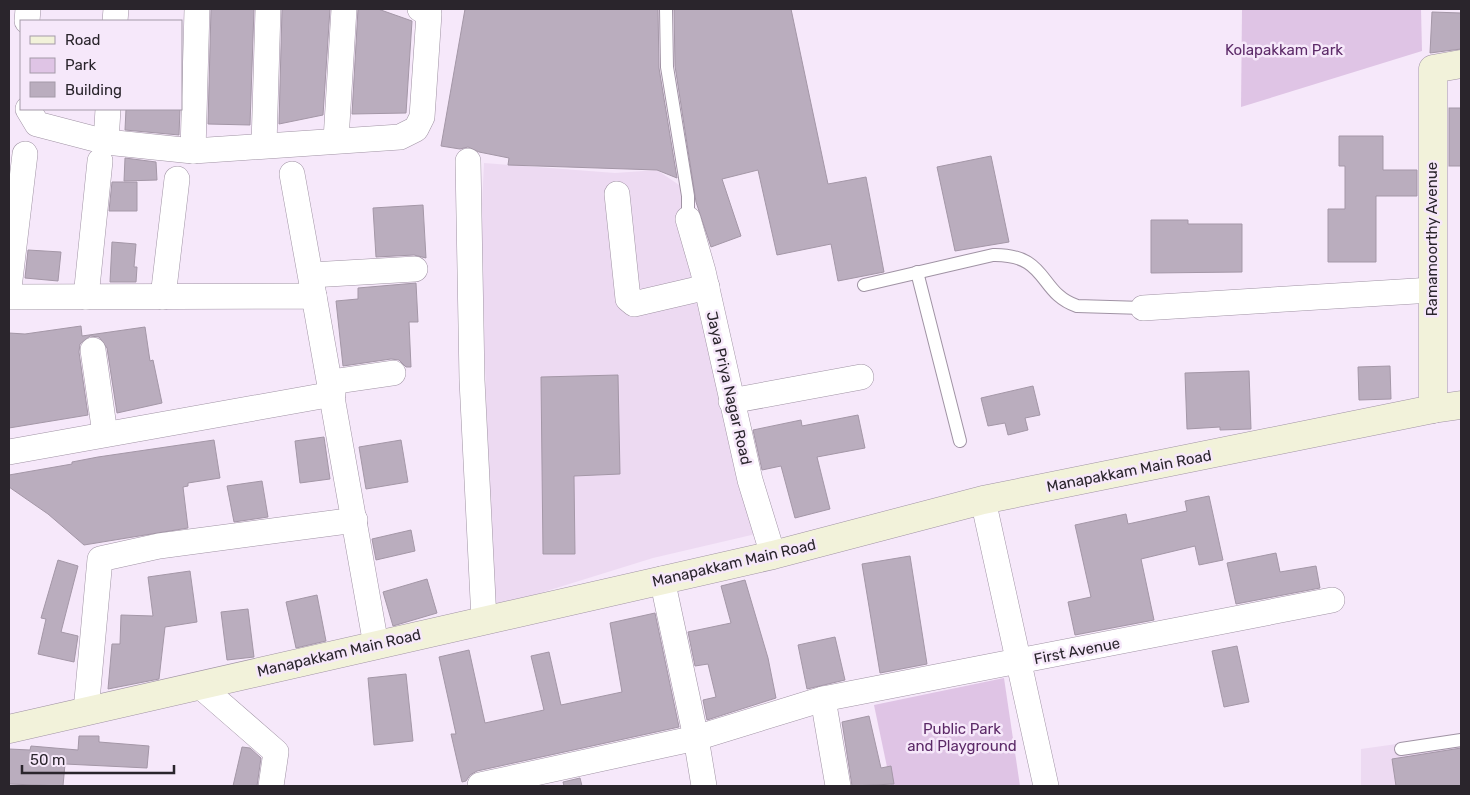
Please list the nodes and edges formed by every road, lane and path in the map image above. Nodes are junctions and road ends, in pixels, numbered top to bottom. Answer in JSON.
{"nodes":[{"id":1,"x":197,"y":9,"type":"edge"},
{"id":2,"x":268,"y":9,"type":"edge"},
{"id":3,"x":344,"y":9,"type":"edge"},
{"id":4,"x":420,"y":9,"type":"edge"},
{"id":5,"x":666,"y":9,"type":"edge"},
{"id":6,"x":1461,"y":64,"type":"edge"},
{"id":7,"x":29,"y":110,"type":"edge"},
{"id":8,"x":108,"y":110,"type":"edge"},
{"id":9,"x":336,"y":140,"type":"junction"},
{"id":10,"x":264,"y":145,"type":"junction"},
{"id":11,"x":103,"y":151,"type":"junction"},
{"id":12,"x":193,"y":151,"type":"junction"},
{"id":13,"x":25,"y":154,"type":"dead end"},
{"id":14,"x":468,"y":161,"type":"dead end"},
{"id":15,"x":292,"y":174,"type":"dead end"},
{"id":16,"x":177,"y":179,"type":"dead end"},
{"id":17,"x":617,"y":194,"type":"dead end"},
{"id":18,"x":688,"y":220,"type":"joint"},
{"id":19,"x":415,"y":269,"type":"dead end"},
{"id":20,"x":917,"y":272,"type":"junction"},
{"id":21,"x":312,"y":285,"type":"junction"},
{"id":22,"x":864,"y":285,"type":"dead end"},
{"id":23,"x":707,"y":287,"type":"junction"},
{"id":24,"x":9,"y":288,"type":"edge"},
{"id":25,"x":1432,"y":290,"type":"junction"},
{"id":26,"x":9,"y":297,"type":"edge"},
{"id":27,"x":86,"y":297,"type":"junction"},
{"id":28,"x":163,"y":297,"type":"junction"},
{"id":29,"x":1143,"y":308,"type":"joint"},
{"id":30,"x":93,"y":350,"type":"dead end"},
{"id":31,"x":393,"y":373,"type":"dead end"},
{"id":32,"x":861,"y":377,"type":"dead end"},
{"id":33,"x":332,"y":388,"type":"junction"},
{"id":34,"x":731,"y":401,"type":"junction"},
{"id":35,"x":1461,"y":406,"type":"edge"},
{"id":36,"x":1433,"y":408,"type":"junction"},
{"id":37,"x":105,"y":434,"type":"junction"},
{"id":38,"x":960,"y":441,"type":"dead end"},
{"id":39,"x":9,"y":452,"type":"edge"},
{"id":40,"x":984,"y":500,"type":"junction"},
{"id":41,"x":355,"y":520,"type":"junction"},
{"id":42,"x":773,"y":555,"type":"junction"},
{"id":43,"x":662,"y":579,"type":"junction"},
{"id":44,"x":1332,"y":600,"type":"dead end"},
{"id":45,"x":484,"y":620,"type":"junction"},
{"id":46,"x":376,"y":645,"type":"junction"},
{"id":47,"x":1020,"y":662,"type":"junction"},
{"id":48,"x":199,"y":685,"type":"junction"},
{"id":49,"x":823,"y":699,"type":"junction"},
{"id":50,"x":86,"y":711,"type":"junction"},
{"id":51,"x":9,"y":729,"type":"edge"},
{"id":52,"x":696,"y":738,"type":"junction"},
{"id":53,"x":1461,"y":740,"type":"edge"},
{"id":54,"x":1401,"y":749,"type":"dead end"},
{"id":55,"x":480,"y":785,"type":"dead end"},
{"id":56,"x":271,"y":786,"type":"edge"},
{"id":57,"x":704,"y":786,"type":"edge"},
{"id":58,"x":838,"y":786,"type":"edge"},
{"id":59,"x":1046,"y":786,"type":"edge"}],
"edges":[{"from":1,"to":12,"type":"street"},
{"from":2,"to":10,"type":"street"},
{"from":3,"to":9,"type":"street"},
{"from":4,"to":9,"type":"street"},
{"from":5,"to":18,"type":"lane"},
{"from":6,"to":25,"type":"main road","name":"Ramamoorthy Avenue"},
{"from":7,"to":11,"type":"street"},
{"from":8,"to":11,"type":"street"},
{"from":9,"to":10,"type":"street"},
{"from":10,"to":12,"type":"street"},
{"from":11,"to":12,"type":"street"},
{"from":11,"to":27,"type":"street"},
{"from":13,"to":24,"type":"street"},
{"from":14,"to":45,"type":"street"},
{"from":15,"to":21,"type":"street"},
{"from":16,"to":28,"type":"street"},
{"from":17,"to":23,"type":"street"},
{"from":18,"to":23,"type":"street","name":"Jaya Priya Nagar Road"},
{"from":19,"to":21,"type":"street"},
{"from":20,"to":22,"type":"lane"},
{"from":20,"to":29,"type":"lane"},
{"from":20,"to":38,"type":"lane"},
{"from":21,"to":28,"type":"street"},
{"from":21,"to":33,"type":"street"},
{"from":23,"to":34,"type":"street","name":"Jaya Priya Nagar Road"},
{"from":25,"to":29,"type":"street"},
{"from":25,"to":36,"type":"main road","name":"Ramamoorthy Avenue"},
{"from":26,"to":27,"type":"street"},
{"from":27,"to":28,"type":"street"},
{"from":30,"to":37,"type":"street"},
{"from":31,"to":33,"type":"street"},
{"from":32,"to":34,"type":"street"},
{"from":33,"to":37,"type":"street"},
{"from":33,"to":41,"type":"street"},
{"from":34,"to":42,"type":"street","name":"Jaya Priya Nagar Road"},
{"from":35,"to":36,"type":"main road","name":"Manapakkam Main Road"},
{"from":36,"to":40,"type":"main road","name":"Manapakkam Main Road"},
{"from":37,"to":39,"type":"street"},
{"from":40,"to":42,"type":"main road","name":"Manapakkam Main Road"},
{"from":40,"to":47,"type":"street"},
{"from":41,"to":46,"type":"street"},
{"from":41,"to":50,"type":"street"},
{"from":42,"to":43,"type":"main road","name":"Manapakkam Main Road"},
{"from":43,"to":45,"type":"main road","name":"Manapakkam Main Road"},
{"from":43,"to":52,"type":"street"},
{"from":44,"to":47,"type":"street","name":"First Avenue"},
{"from":45,"to":46,"type":"main road","name":"Manapakkam Main Road"},
{"from":46,"to":48,"type":"main road","name":"Manapakkam Main Road"},
{"from":47,"to":49,"type":"street","name":"First Avenue"},
{"from":47,"to":59,"type":"street"},
{"from":48,"to":50,"type":"main road","name":"Manapakkam Main Road"},
{"from":48,"to":56,"type":"street"},
{"from":49,"to":52,"type":"street","name":"First Avenue"},
{"from":49,"to":58,"type":"street"},
{"from":50,"to":51,"type":"main road","name":"Manapakkam Main Road"},
{"from":52,"to":55,"type":"street","name":"First Avenue"},
{"from":52,"to":57,"type":"street"},
{"from":53,"to":54,"type":"lane"}]}
